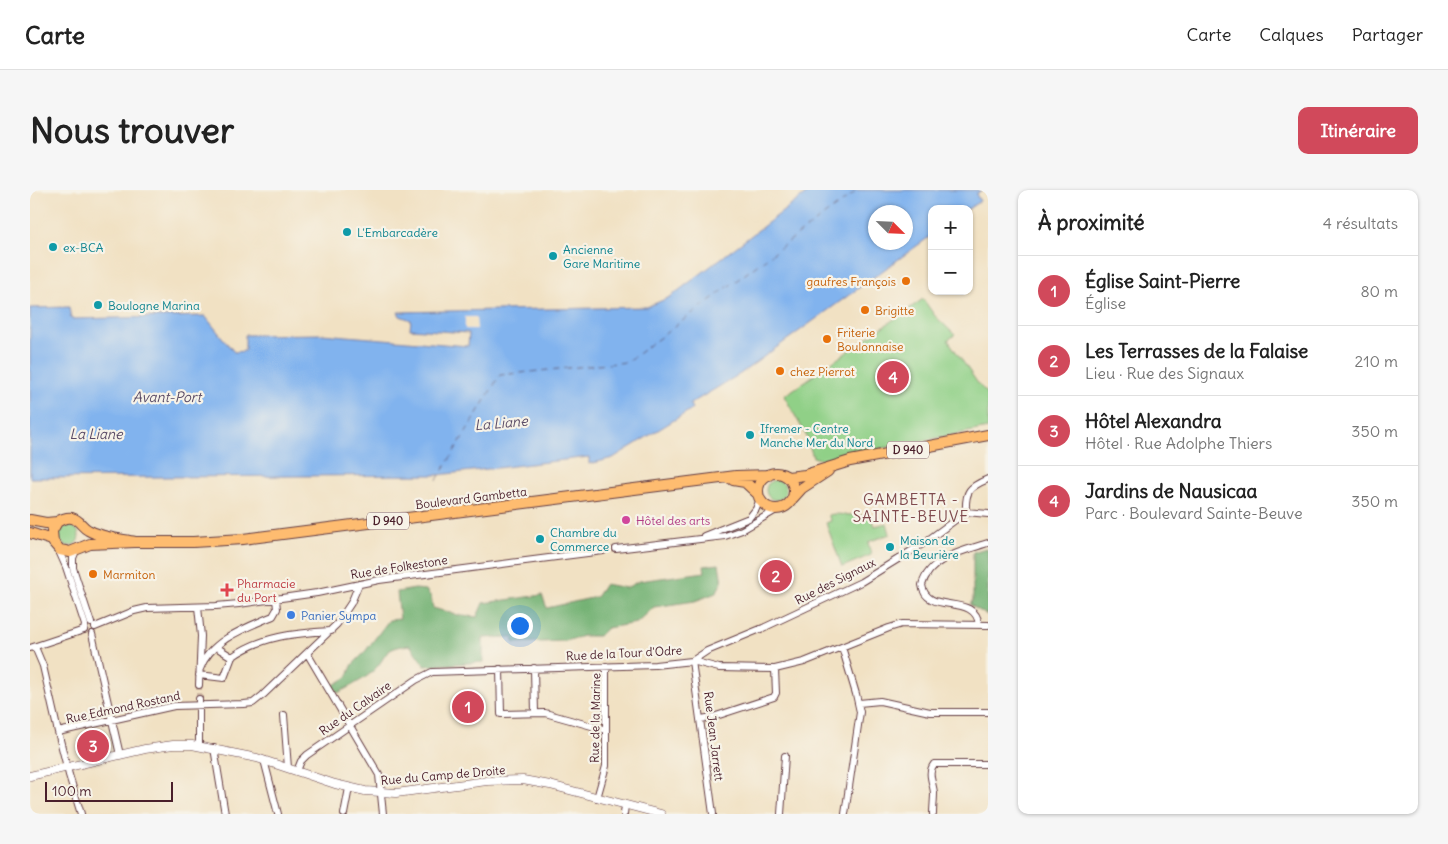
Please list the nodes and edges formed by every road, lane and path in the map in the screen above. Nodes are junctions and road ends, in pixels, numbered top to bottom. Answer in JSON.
{"nodes":[{"id":1,"x":988,"y":435,"type":"edge"},
{"id":2,"x":844,"y":463,"type":"junction"},
{"id":3,"x":768,"y":475,"type":"junction"},
{"id":4,"x":788,"y":477,"type":"junction"},
{"id":5,"x":720,"y":479,"type":"junction"},
{"id":6,"x":988,"y":479,"type":"edge"},
{"id":7,"x":759,"y":496,"type":"junction"},
{"id":8,"x":793,"y":498,"type":"junction"},
{"id":9,"x":778,"y":509,"type":"junction"},
{"id":10,"x":966,"y":512,"type":"junction"},
{"id":11,"x":988,"y":514,"type":"edge"},
{"id":12,"x":30,"y":520,"type":"edge"},
{"id":13,"x":57,"y":522,"type":"junction"},
{"id":14,"x":84,"y":528,"type":"junction"},
{"id":15,"x":30,"y":533,"type":"edge"},
{"id":16,"x":697,"y":539,"type":"junction"},
{"id":17,"x":136,"y":542,"type":"junction"},
{"id":18,"x":988,"y":543,"type":"edge"},
{"id":19,"x":55,"y":544,"type":"junction"},
{"id":20,"x":79,"y":549,"type":"junction"},
{"id":21,"x":616,"y":549,"type":"tunnel mouth"},
{"id":22,"x":603,"y":551,"type":"tunnel mouth"},
{"id":23,"x":359,"y":584,"type":"junction"},
{"id":24,"x":276,"y":599,"type":"junction"},
{"id":25,"x":198,"y":606,"type":"junction"},
{"id":26,"x":979,"y":624,"type":"junction"},
{"id":27,"x":988,"y":625,"type":"edge"},
{"id":28,"x":89,"y":626,"type":"junction"},
{"id":29,"x":331,"y":631,"type":"junction"},
{"id":30,"x":33,"y":647,"type":"edge"},
{"id":31,"x":216,"y":647,"type":"junction"},
{"id":32,"x":842,"y":647,"type":"junction"},
{"id":33,"x":307,"y":653,"type":"junction"},
{"id":34,"x":232,"y":657,"type":"junction"},
{"id":35,"x":692,"y":661,"type":"junction"},
{"id":36,"x":606,"y":666,"type":"junction"},
{"id":37,"x":534,"y":668,"type":"junction"},
{"id":38,"x":500,"y":669,"type":"junction"},
{"id":39,"x":775,"y":669,"type":"junction"},
{"id":40,"x":199,"y":672,"type":"junction"},
{"id":41,"x":432,"y":672,"type":"joint"},
{"id":42,"x":199,"y":685,"type":"tunnel mouth"},
{"id":43,"x":199,"y":702,"type":"junction"},
{"id":44,"x":859,"y":703,"type":"junction"},
{"id":45,"x":988,"y":712,"type":"edge"},
{"id":46,"x":535,"y":713,"type":"junction"},
{"id":47,"x":284,"y":715,"type":"dead end"},
{"id":48,"x":701,"y":719,"type":"junction"},
{"id":49,"x":112,"y":720,"type":"junction"},
{"id":50,"x":349,"y":726,"type":"junction"},
{"id":51,"x":606,"y":730,"type":"junction"},
{"id":52,"x":58,"y":732,"type":"junction"},
{"id":53,"x":199,"y":746,"type":"junction"},
{"id":54,"x":214,"y":748,"type":"junction"},
{"id":55,"x":120,"y":755,"type":"junction"},
{"id":56,"x":786,"y":756,"type":"dead end"},
{"id":57,"x":264,"y":760,"type":"junction"},
{"id":58,"x":988,"y":764,"type":"edge"},
{"id":59,"x":67,"y":768,"type":"junction"},
{"id":60,"x":288,"y":768,"type":"junction"},
{"id":61,"x":297,"y":770,"type":"junction"},
{"id":62,"x":30,"y":776,"type":"edge"},
{"id":63,"x":349,"y":788,"type":"junction"},
{"id":64,"x":380,"y":793,"type":"junction"},
{"id":65,"x":597,"y":798,"type":"junction"},
{"id":66,"x":624,"y":805,"type":"junction"},
{"id":67,"x":81,"y":814,"type":"edge"},
{"id":68,"x":226,"y":814,"type":"edge"},
{"id":69,"x":278,"y":814,"type":"edge"},
{"id":70,"x":344,"y":814,"type":"edge"},
{"id":71,"x":383,"y":814,"type":"edge"},
{"id":72,"x":624,"y":814,"type":"edge"},
{"id":73,"x":661,"y":814,"type":"edge"},
{"id":74,"x":713,"y":814,"type":"edge"},
{"id":75,"x":781,"y":814,"type":"edge"},
{"id":76,"x":845,"y":814,"type":"edge"},
{"id":77,"x":933,"y":814,"type":"edge"}],
"edges":[{"from":1,"to":2,"type":"main road","number":"D 940"},
{"from":2,"to":4,"type":"main road","number":"D 940"},
{"from":2,"to":8,"type":"main road","number":"D 940"},
{"from":3,"to":4,"type":"main road"},
{"from":3,"to":5,"type":"main road","name":"Boulevard Gambetta","number":"D 940"},
{"from":3,"to":7,"type":"main road"},
{"from":4,"to":8,"type":"main road"},
{"from":5,"to":7,"type":"main road","name":"Boulevard Gambetta","number":"D 940"},
{"from":5,"to":17,"type":"main road","name":"Boulevard Gambetta","number":"D 940"},
{"from":6,"to":10,"type":"street"},
{"from":7,"to":9,"type":"main road"},
{"from":7,"to":16,"type":"street"},
{"from":8,"to":9,"type":"main road"},
{"from":9,"to":16,"type":"street"},
{"from":10,"to":11,"type":"street"},
{"from":10,"to":35,"type":"street","name":"Rue des Signaux"},
{"from":12,"to":13,"type":"main road"},
{"from":13,"to":14,"type":"main road"},
{"from":13,"to":19,"type":"main road"},
{"from":14,"to":17,"type":"main road","number":"D 940"},
{"from":14,"to":20,"type":"main road"},
{"from":15,"to":19,"type":"main road"},
{"from":16,"to":21,"type":"street"},
{"from":17,"to":20,"type":"main road","number":"D 940"},
{"from":18,"to":26,"type":"street"},
{"from":19,"to":20,"type":"main road"},
{"from":19,"to":28,"type":"street"},
{"from":20,"to":28,"type":"street"},
{"from":22,"to":23,"type":"street","name":"Rue de Folkestone"},
{"from":23,"to":24,"type":"street","name":"Rue de Folkestone"},
{"from":23,"to":29,"type":"street","name":"Rue Edmond Rostand"},
{"from":24,"to":25,"type":"street","name":"Rue de Folkestone"},
{"from":24,"to":31,"type":"street"},
{"from":25,"to":28,"type":"street","name":"Rue de Folkestone"},
{"from":25,"to":40,"type":"street"},
{"from":26,"to":27,"type":"street","name":"Rue de la Tour d'Odre"},
{"from":26,"to":32,"type":"street","name":"Rue de la Tour d'Odre"},
{"from":28,"to":30,"type":"street","name":"Rue de Folkestone"},
{"from":28,"to":49,"type":"street"},
{"from":29,"to":33,"type":"street","name":"Rue Edmond Rostand"},
{"from":29,"to":34,"type":"street"},
{"from":30,"to":52,"type":"street"},
{"from":31,"to":34,"type":"street"},
{"from":31,"to":40,"type":"street"},
{"from":32,"to":39,"type":"street","name":"Rue de la Tour d'Odre"},
{"from":32,"to":44,"type":"street"},
{"from":33,"to":43,"type":"street","name":"Rue Edmond Rostand"},
{"from":33,"to":50,"type":"street"},
{"from":34,"to":40,"type":"street"},
{"from":35,"to":36,"type":"street","name":"Rue de la Tour d'Odre"},
{"from":35,"to":39,"type":"street","name":"Rue de la Tour d'Odre"},
{"from":35,"to":48,"type":"street","name":"Rue Jean Jarrett"},
{"from":36,"to":37,"type":"street","name":"Rue de la Tour d'Odre"},
{"from":36,"to":51,"type":"street","name":"Rue de la Marine"},
{"from":37,"to":38,"type":"street","name":"Rue de la Tour d'Odre"},
{"from":37,"to":46,"type":"street"},
{"from":38,"to":41,"type":"street","name":"Rue de la Tour d'Odre"},
{"from":38,"to":46,"type":"street"},
{"from":39,"to":48,"type":"street"},
{"from":40,"to":42,"type":"street"},
{"from":41,"to":50,"type":"street","name":"Rue du Calvaire"},
{"from":43,"to":49,"type":"street","name":"Rue Edmond Rostand"},
{"from":43,"to":53,"type":"street"},
{"from":44,"to":45,"type":"street"},
{"from":44,"to":76,"type":"street"},
{"from":46,"to":51,"type":"street"},
{"from":47,"to":60,"type":"street"},
{"from":48,"to":74,"type":"street","name":"Rue Jean Jarrett"},
{"from":49,"to":52,"type":"street","name":"Rue Edmond Rostand"},
{"from":49,"to":55,"type":"street"},
{"from":50,"to":61,"type":"street","name":"Rue du Calvaire"},
{"from":50,"to":64,"type":"street"},
{"from":51,"to":65,"type":"street","name":"Rue de la Marine"},
{"from":52,"to":59,"type":"street","name":"Rue Edmond Rostand"},
{"from":53,"to":54,"type":"street","name":"Rue du Camp de Droite"},
{"from":53,"to":55,"type":"street","name":"Rue du Camp de Droite"},
{"from":54,"to":57,"type":"street","name":"Rue du Camp de Droite"},
{"from":54,"to":68,"type":"street"},
{"from":55,"to":59,"type":"street","name":"Rue du Camp de Droite"},
{"from":56,"to":75,"type":"street"},
{"from":57,"to":60,"type":"street","name":"Rue du Camp de Droite"},
{"from":57,"to":69,"type":"street"},
{"from":58,"to":77,"type":"street"},
{"from":59,"to":62,"type":"street","name":"Rue du Camp de Droite"},
{"from":59,"to":67,"type":"street","name":"Rue Edmond Rostand"},
{"from":60,"to":61,"type":"street","name":"Rue du Camp de Droite"},
{"from":61,"to":63,"type":"street","name":"Rue du Camp de Droite"},
{"from":63,"to":64,"type":"street","name":"Rue du Camp de Droite"},
{"from":63,"to":70,"type":"street"},
{"from":64,"to":65,"type":"street","name":"Rue du Camp de Droite"},
{"from":64,"to":71,"type":"street"},
{"from":65,"to":66,"type":"street","name":"Rue du Camp de Droite"},
{"from":66,"to":72,"type":"street"},
{"from":66,"to":73,"type":"street","name":"Rue du Camp de Droite"}]}
